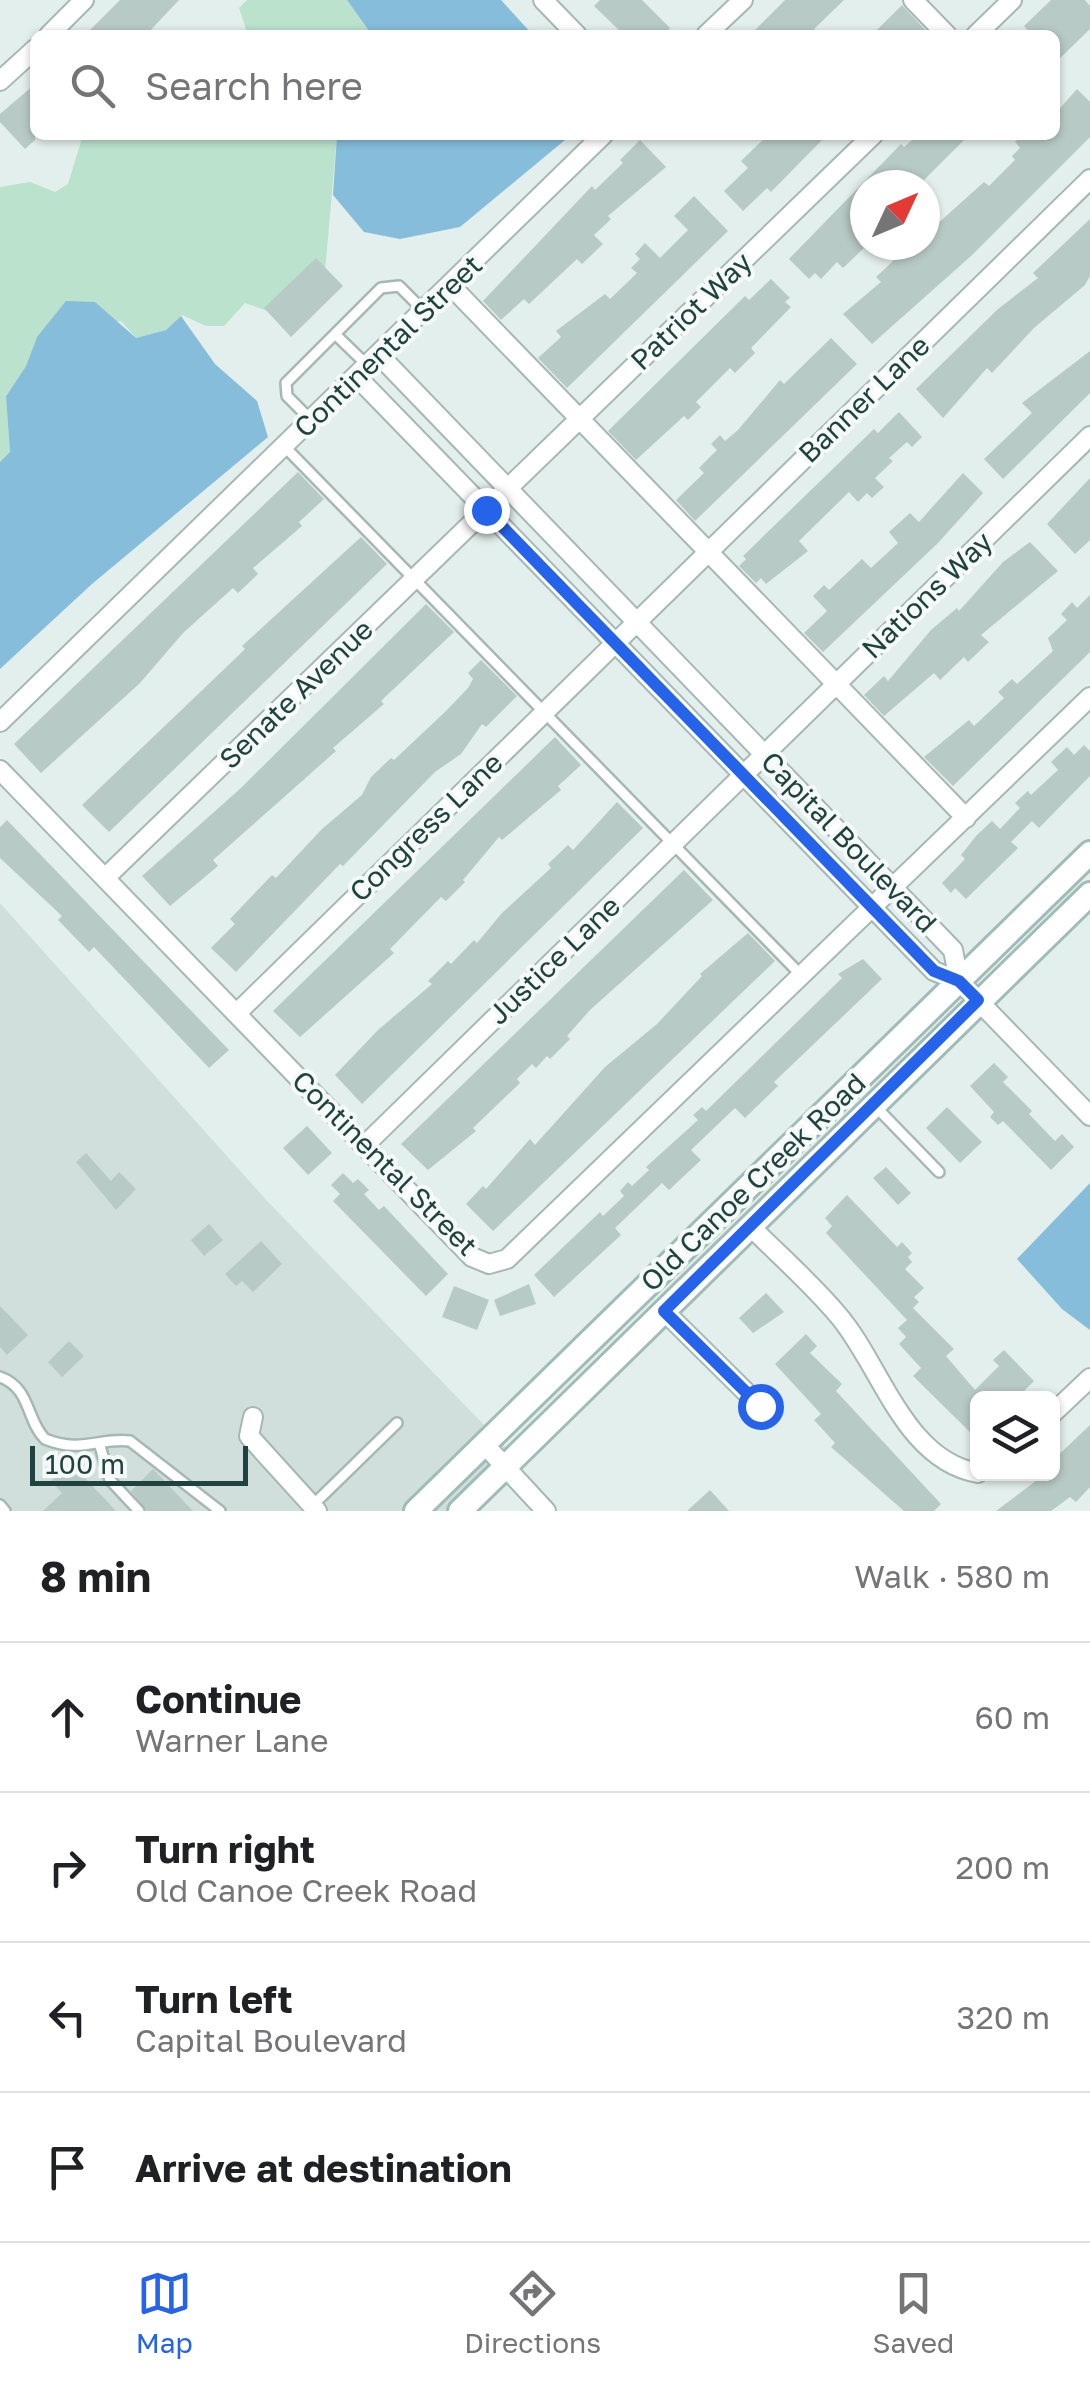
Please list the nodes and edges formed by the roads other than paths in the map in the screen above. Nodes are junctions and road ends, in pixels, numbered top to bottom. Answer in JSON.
{"nodes":[{"id":1,"x":84,"y":0,"type":"edge"},
{"id":2,"x":543,"y":0,"type":"edge"},
{"id":3,"x":743,"y":0,"type":"edge"},
{"id":4,"x":913,"y":0,"type":"edge"},
{"id":5,"x":1012,"y":0,"type":"edge"},
{"id":6,"x":54,"y":30,"type":"edge"},
{"id":7,"x":572,"y":30,"type":"edge"},
{"id":8,"x":711,"y":30,"type":"edge"},
{"id":9,"x":942,"y":30,"type":"edge"},
{"id":10,"x":981,"y":30,"type":"edge"},
{"id":11,"x":30,"y":54,"type":"edge"},
{"id":12,"x":0,"y":81,"type":"edge"},
{"id":13,"x":598,"y":140,"type":"edge"},
{"id":14,"x":868,"y":140,"type":"edge"},
{"id":15,"x":1090,"y":179,"type":"edge"},
{"id":16,"x":450,"y":285,"type":"junction"},
{"id":17,"x":424,"y":311,"type":"junction"},
{"id":18,"x":335,"y":334,"type":"junction"},
{"id":19,"x":368,"y":366,"type":"junction"},
{"id":20,"x":579,"y":419,"type":"junction"},
{"id":21,"x":312,"y":421,"type":"junction"},
{"id":22,"x":1090,"y":436,"type":"edge"},
{"id":23,"x":285,"y":447,"type":"junction"},
{"id":24,"x":508,"y":488,"type":"junction"},
{"id":25,"x":486,"y":510,"type":"junction"},
{"id":26,"x":708,"y":551,"type":"junction"},
{"id":27,"x":415,"y":579,"type":"junction"},
{"id":28,"x":637,"y":620,"type":"junction"},
{"id":29,"x":614,"y":642,"type":"junction"},
{"id":30,"x":835,"y":684,"type":"junction"},
{"id":31,"x":1090,"y":697,"type":"edge"},
{"id":32,"x":544,"y":712,"type":"junction"},
{"id":33,"x":0,"y":722,"type":"edge"},
{"id":34,"x":764,"y":754,"type":"junction"},
{"id":35,"x":0,"y":770,"type":"edge"},
{"id":36,"x":743,"y":775,"type":"junction"},
{"id":37,"x":966,"y":818,"type":"junction"},
{"id":38,"x":673,"y":843,"type":"junction"},
{"id":39,"x":1090,"y":853,"type":"edge"},
{"id":40,"x":104,"y":878,"type":"junction"},
{"id":41,"x":894,"y":888,"type":"junction"},
{"id":42,"x":1090,"y":894,"type":"edge"},
{"id":43,"x":873,"y":909,"type":"junction"},
{"id":44,"x":802,"y":976,"type":"junction"},
{"id":45,"x":959,"y":981,"type":"junction"},
{"id":46,"x":978,"y":1000,"type":"junction"},
{"id":47,"x":238,"y":1012,"type":"junction"},
{"id":48,"x":874,"y":1104,"type":"junction"},
{"id":49,"x":1090,"y":1116,"type":"edge"},
{"id":50,"x":365,"y":1145,"type":"junction"},
{"id":51,"x":939,"y":1172,"type":"dead end"},
{"id":52,"x":750,"y":1226,"type":"junction"},
{"id":53,"x":664,"y":1311,"type":"junction"},
{"id":54,"x":0,"y":1377,"type":"edge"},
{"id":55,"x":1090,"y":1378,"type":"edge"},
{"id":56,"x":760,"y":1406,"type":"dead end"},
{"id":57,"x":1060,"y":1406,"type":"edge"},
{"id":58,"x":252,"y":1417,"type":"dead end"},
{"id":59,"x":397,"y":1423,"type":"dead end"},
{"id":60,"x":484,"y":1444,"type":"junction"},
{"id":61,"x":100,"y":1446,"type":"junction"},
{"id":62,"x":505,"y":1467,"type":"junction"},
{"id":63,"x":970,"y":1472,"type":"edge"},
{"id":64,"x":315,"y":1508,"type":"edge"},
{"id":65,"x":139,"y":1511,"type":"edge"},
{"id":66,"x":220,"y":1511,"type":"edge"},
{"id":67,"x":416,"y":1511,"type":"edge"},
{"id":68,"x":460,"y":1511,"type":"edge"},
{"id":69,"x":546,"y":1511,"type":"edge"}],
"edges":[{"from":1,"to":6,"type":"street"},
{"from":2,"to":7,"type":"street"},
{"from":3,"to":8,"type":"street"},
{"from":4,"to":9,"type":"street"},
{"from":5,"to":10,"type":"street"},
{"from":11,"to":12,"type":"street"},
{"from":13,"to":16,"type":"street","name":"Continental Street"},
{"from":14,"to":20,"type":"street","name":"Patriot Way"},
{"from":15,"to":26,"type":"street","name":"Banner Lane"},
{"from":16,"to":17,"type":"street","name":"Continental Street"},
{"from":16,"to":20,"type":"street"},
{"from":17,"to":18,"type":"lane"},
{"from":17,"to":19,"type":"street","name":"Continental Street"},
{"from":18,"to":19,"type":"lane"},
{"from":18,"to":21,"type":"lane"},
{"from":19,"to":21,"type":"street","name":"Continental Street"},
{"from":19,"to":24,"type":"street","name":"Capital Boulevard"},
{"from":19,"to":25,"type":"street","name":"Capital Boulevard"},
{"from":20,"to":24,"type":"street","name":"Patriot Way"},
{"from":20,"to":26,"type":"street"},
{"from":21,"to":23,"type":"street","name":"Continental Street"},
{"from":22,"to":30,"type":"street","name":"Nations Way"},
{"from":23,"to":27,"type":"lane"},
{"from":23,"to":33,"type":"street","name":"Continental Street"},
{"from":24,"to":25,"type":"street","name":"Patriot Way"},
{"from":24,"to":28,"type":"street","name":"Capital Boulevard"},
{"from":25,"to":27,"type":"street","name":"Senate Avenue"},
{"from":25,"to":29,"type":"street","name":"Capital Boulevard"},
{"from":26,"to":28,"type":"street","name":"Banner Lane"},
{"from":26,"to":30,"type":"street"},
{"from":27,"to":32,"type":"lane"},
{"from":27,"to":40,"type":"street","name":"Senate Avenue"},
{"from":28,"to":29,"type":"street","name":"Banner Lane"},
{"from":28,"to":34,"type":"street","name":"Capital Boulevard"},
{"from":29,"to":32,"type":"street","name":"Congress Lane"},
{"from":29,"to":36,"type":"street","name":"Capital Boulevard"},
{"from":30,"to":34,"type":"street","name":"Nations Way"},
{"from":30,"to":37,"type":"street"},
{"from":31,"to":37,"type":"street","name":"Continental Street"},
{"from":32,"to":38,"type":"lane"},
{"from":32,"to":47,"type":"street","name":"Congress Lane"},
{"from":34,"to":36,"type":"street","name":"Nations Way"},
{"from":34,"to":41,"type":"street","name":"Capital Boulevard"},
{"from":35,"to":40,"type":"street","name":"Continental Street"},
{"from":36,"to":38,"type":"street","name":"Justice Lane"},
{"from":36,"to":43,"type":"street","name":"Capital Boulevard"},
{"from":37,"to":41,"type":"street","name":"Continental Street"},
{"from":38,"to":44,"type":"lane"},
{"from":38,"to":50,"type":"street","name":"Justice Lane"},
{"from":39,"to":45,"type":"main road","name":"Old Canoe Creek Road"},
{"from":40,"to":47,"type":"street","name":"Continental Street"},
{"from":41,"to":43,"type":"street","name":"Continental Street"},
{"from":41,"to":45,"type":"street","name":"Capital Boulevard"},
{"from":42,"to":46,"type":"main road","name":"Old Canoe Creek Road"},
{"from":43,"to":44,"type":"street","name":"Continental Street"},
{"from":43,"to":45,"type":"street","name":"Capital Boulevard"},
{"from":44,"to":50,"type":"street","name":"Continental Street"},
{"from":45,"to":46,"type":"street"},
{"from":45,"to":60,"type":"main road","name":"Old Canoe Creek Road"},
{"from":46,"to":48,"type":"main road","name":"Old Canoe Creek Road"},
{"from":46,"to":49,"type":"street"},
{"from":47,"to":50,"type":"street","name":"Continental Street"},
{"from":48,"to":51,"type":"lane"},
{"from":48,"to":52,"type":"main road","name":"Old Canoe Creek Road"},
{"from":52,"to":53,"type":"main road","name":"Old Canoe Creek Road"},
{"from":52,"to":63,"type":"street"},
{"from":53,"to":56,"type":"street"},
{"from":53,"to":62,"type":"main road","name":"Old Canoe Creek Road"},
{"from":54,"to":61,"type":"lane"},
{"from":55,"to":57,"type":"street"},
{"from":58,"to":64,"type":"street"},
{"from":59,"to":64,"type":"lane"},
{"from":60,"to":62,"type":"street"},
{"from":60,"to":67,"type":"main road","name":"Old Canoe Creek Road"},
{"from":61,"to":65,"type":"lane"},
{"from":61,"to":66,"type":"lane"},
{"from":62,"to":68,"type":"main road","name":"Old Canoe Creek Road"},
{"from":62,"to":69,"type":"street"}]}
